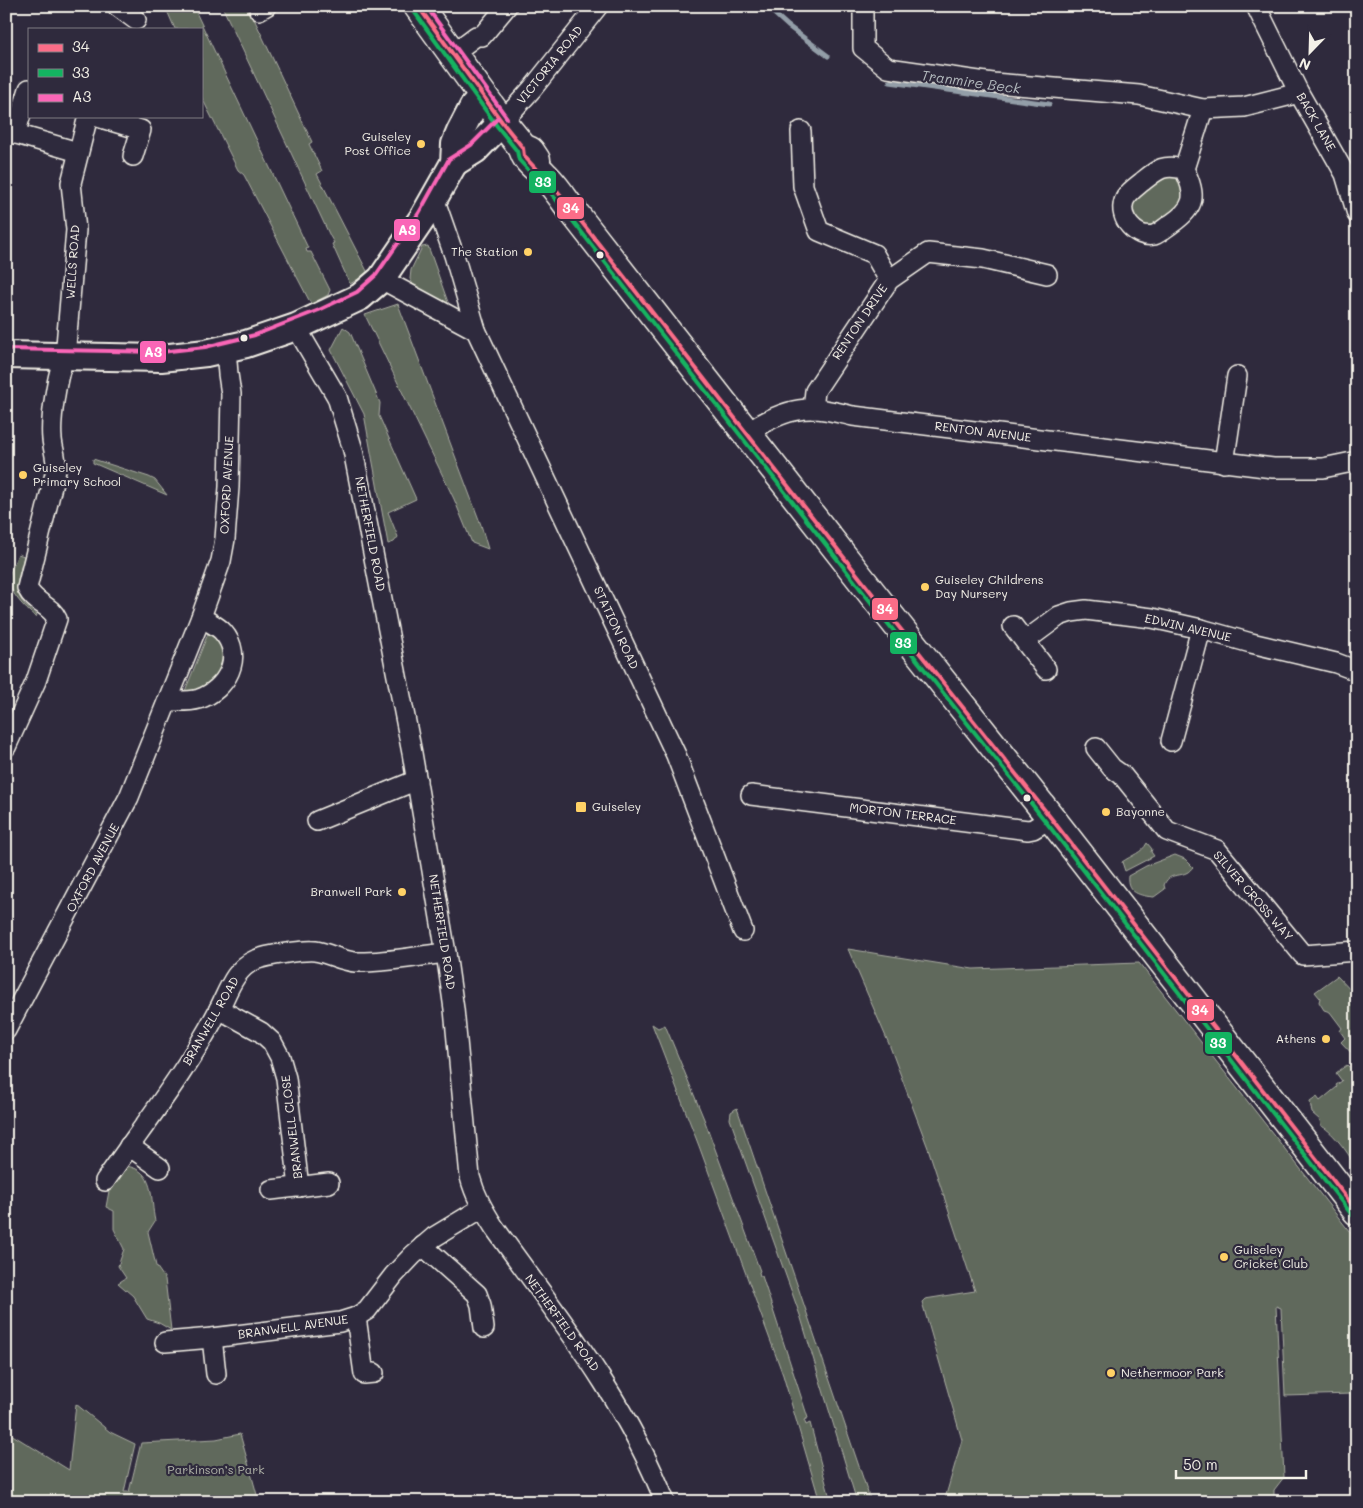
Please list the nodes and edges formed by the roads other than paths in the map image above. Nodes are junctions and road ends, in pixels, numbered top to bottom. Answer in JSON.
{"nodes":[{"id":1,"x":117,"y":6,"type":"edge"},
{"id":2,"x":418,"y":6,"type":"edge"},
{"id":3,"x":494,"y":6,"type":"edge"},
{"id":4,"x":507,"y":6,"type":"edge"},
{"id":5,"x":598,"y":6,"type":"edge"},
{"id":6,"x":863,"y":6,"type":"edge"},
{"id":7,"x":1256,"y":6,"type":"edge"},
{"id":8,"x":136,"y":20,"type":"dead end"},
{"id":9,"x":476,"y":36,"type":"junction"},
{"id":10,"x":452,"y":54,"type":"junction"},
{"id":11,"x":28,"y":92,"type":"edge"},
{"id":12,"x":1299,"y":93,"type":"junction"},
{"id":13,"x":483,"y":96,"type":"junction"},
{"id":14,"x":1203,"y":109,"type":"junction"},
{"id":15,"x":87,"y":118,"type":"edge"},
{"id":16,"x":101,"y":118,"type":"edge"},
{"id":17,"x":502,"y":122,"type":"junction"},
{"id":18,"x":801,"y":130,"type":"dead end"},
{"id":19,"x":11,"y":132,"type":"edge"},
{"id":20,"x":78,"y":152,"type":"junction"},
{"id":21,"x":134,"y":156,"type":"dead end"},
{"id":22,"x":454,"y":163,"type":"junction"},
{"id":23,"x":1184,"y":169,"type":"dead end"},
{"id":24,"x":434,"y":198,"type":"junction"},
{"id":25,"x":1357,"y":214,"type":"edge"},
{"id":26,"x":1047,"y":274,"type":"dead end"},
{"id":27,"x":889,"y":280,"type":"junction"},
{"id":28,"x":375,"y":285,"type":"junction"},
{"id":29,"x":296,"y":327,"type":"junction"},
{"id":30,"x":476,"y":330,"type":"junction"},
{"id":31,"x":226,"y":350,"type":"junction"},
{"id":32,"x":6,"y":354,"type":"edge"},
{"id":33,"x":65,"y":357,"type":"junction"},
{"id":34,"x":1237,"y":376,"type":"dead end"},
{"id":35,"x":813,"y":409,"type":"junction"},
{"id":36,"x":747,"y":433,"type":"junction"},
{"id":37,"x":1357,"y":461,"type":"edge"},
{"id":38,"x":1224,"y":463,"type":"junction"},
{"id":39,"x":201,"y":618,"type":"junction"},
{"id":40,"x":1013,"y":626,"type":"dead end"},
{"id":41,"x":1201,"y":629,"type":"junction"},
{"id":42,"x":1025,"y":641,"type":"junction"},
{"id":43,"x":1046,"y":669,"type":"dead end"},
{"id":44,"x":1357,"y":670,"type":"edge"},
{"id":45,"x":168,"y":701,"type":"junction"},
{"id":46,"x":1171,"y":741,"type":"dead end"},
{"id":47,"x":6,"y":747,"type":"edge"},
{"id":48,"x":1096,"y":748,"type":"dead end"},
{"id":49,"x":417,"y":780,"type":"junction"},
{"id":50,"x":752,"y":795,"type":"dead end"},
{"id":51,"x":1051,"y":818,"type":"junction"},
{"id":52,"x":317,"y":821,"type":"dead end"},
{"id":53,"x":743,"y":931,"type":"dead end"},
{"id":54,"x":1357,"y":951,"type":"edge"},
{"id":55,"x":446,"y":953,"type":"junction"},
{"id":56,"x":219,"y":1009,"type":"junction"},
{"id":57,"x":6,"y":1030,"type":"edge"},
{"id":58,"x":129,"y":1146,"type":"junction"},
{"id":59,"x":160,"y":1168,"type":"dead end"},
{"id":60,"x":105,"y":1181,"type":"dead end"},
{"id":61,"x":329,"y":1183,"type":"dead end"},
{"id":62,"x":299,"y":1187,"type":"junction"},
{"id":63,"x":271,"y":1190,"type":"dead end"},
{"id":64,"x":482,"y":1208,"type":"junction"},
{"id":65,"x":1357,"y":1212,"type":"edge"},
{"id":66,"x":423,"y":1246,"type":"junction"},
{"id":67,"x":356,"y":1317,"type":"junction"},
{"id":68,"x":484,"y":1328,"type":"dead end"},
{"id":69,"x":212,"y":1338,"type":"junction"},
{"id":70,"x":165,"y":1342,"type":"dead end"},
{"id":71,"x":374,"y":1373,"type":"dead end"},
{"id":72,"x":216,"y":1374,"type":"dead end"},
{"id":73,"x":665,"y":1502,"type":"edge"}],
"edges":[{"from":1,"to":8,"type":"street"},
{"from":2,"to":10,"type":"main road"},
{"from":3,"to":9,"type":"street"},
{"from":4,"to":9,"type":"street"},
{"from":5,"to":17,"type":"street","name":"VICTORIA ROAD"},
{"from":6,"to":14,"type":"street"},
{"from":7,"to":12,"type":"street","name":"BACK LANE"},
{"from":9,"to":10,"type":"street"},
{"from":10,"to":13,"type":"main road"},
{"from":11,"to":19,"type":"street"},
{"from":12,"to":14,"type":"street"},
{"from":12,"to":25,"type":"street","name":"BACK LANE"},
{"from":13,"to":17,"type":"main road"},
{"from":13,"to":22,"type":"street"},
{"from":14,"to":23,"type":"street"},
{"from":15,"to":20,"type":"street","name":"WELLS ROAD"},
{"from":16,"to":21,"type":"street"},
{"from":17,"to":22,"type":"street"},
{"from":17,"to":36,"type":"main road"},
{"from":18,"to":27,"type":"street"},
{"from":19,"to":20,"type":"street"},
{"from":20,"to":33,"type":"street","name":"WELLS ROAD"},
{"from":22,"to":24,"type":"street"},
{"from":24,"to":28,"type":"street"},
{"from":24,"to":30,"type":"street","name":"STATION ROAD"},
{"from":26,"to":27,"type":"street","name":"RENTON DRIVE"},
{"from":27,"to":35,"type":"street","name":"RENTON DRIVE"},
{"from":28,"to":29,"type":"street"},
{"from":28,"to":30,"type":"street"},
{"from":29,"to":31,"type":"street"},
{"from":29,"to":49,"type":"street","name":"NETHERFIELD ROAD"},
{"from":30,"to":53,"type":"street","name":"STATION ROAD"},
{"from":31,"to":33,"type":"street"},
{"from":31,"to":39,"type":"street","name":"OXFORD AVENUE"},
{"from":32,"to":33,"type":"street"},
{"from":33,"to":47,"type":"street","name":"WELLS ROAD"},
{"from":34,"to":38,"type":"street"},
{"from":35,"to":36,"type":"street","name":"RENTON AVENUE"},
{"from":35,"to":38,"type":"street","name":"RENTON AVENUE"},
{"from":36,"to":51,"type":"main road"},
{"from":37,"to":38,"type":"street","name":"RENTON AVENUE"},
{"from":39,"to":45,"type":"street","name":"OXFORD AVENUE"},
{"from":39,"to":45,"type":"street"},
{"from":40,"to":42,"type":"street"},
{"from":41,"to":42,"type":"street","name":"EDWIN AVENUE"},
{"from":41,"to":44,"type":"street","name":"EDWIN AVENUE"},
{"from":41,"to":46,"type":"street"},
{"from":42,"to":43,"type":"street"},
{"from":45,"to":57,"type":"street","name":"OXFORD AVENUE"},
{"from":48,"to":54,"type":"street","name":"SILVER CROSS WAY"},
{"from":49,"to":52,"type":"street"},
{"from":49,"to":55,"type":"street","name":"NETHERFIELD ROAD"},
{"from":50,"to":51,"type":"street","name":"MORTON TERRACE"},
{"from":51,"to":65,"type":"main road"},
{"from":55,"to":56,"type":"street","name":"BRANWELL ROAD"},
{"from":55,"to":64,"type":"street","name":"NETHERFIELD ROAD"},
{"from":56,"to":58,"type":"street","name":"BRANWELL ROAD"},
{"from":56,"to":62,"type":"street","name":"BRANWELL CLOSE"},
{"from":58,"to":59,"type":"street"},
{"from":58,"to":60,"type":"street","name":"BRANWELL ROAD"},
{"from":61,"to":62,"type":"street","name":"BRANWELL CLOSE"},
{"from":62,"to":63,"type":"street","name":"BRANWELL CLOSE"},
{"from":64,"to":66,"type":"street","name":"BRANWELL AVENUE"},
{"from":64,"to":73,"type":"street","name":"NETHERFIELD ROAD"},
{"from":66,"to":67,"type":"street","name":"BRANWELL AVENUE"},
{"from":66,"to":68,"type":"street"},
{"from":67,"to":69,"type":"street","name":"BRANWELL AVENUE"},
{"from":67,"to":71,"type":"street"},
{"from":69,"to":70,"type":"street","name":"BRANWELL AVENUE"},
{"from":69,"to":72,"type":"street"}]}
